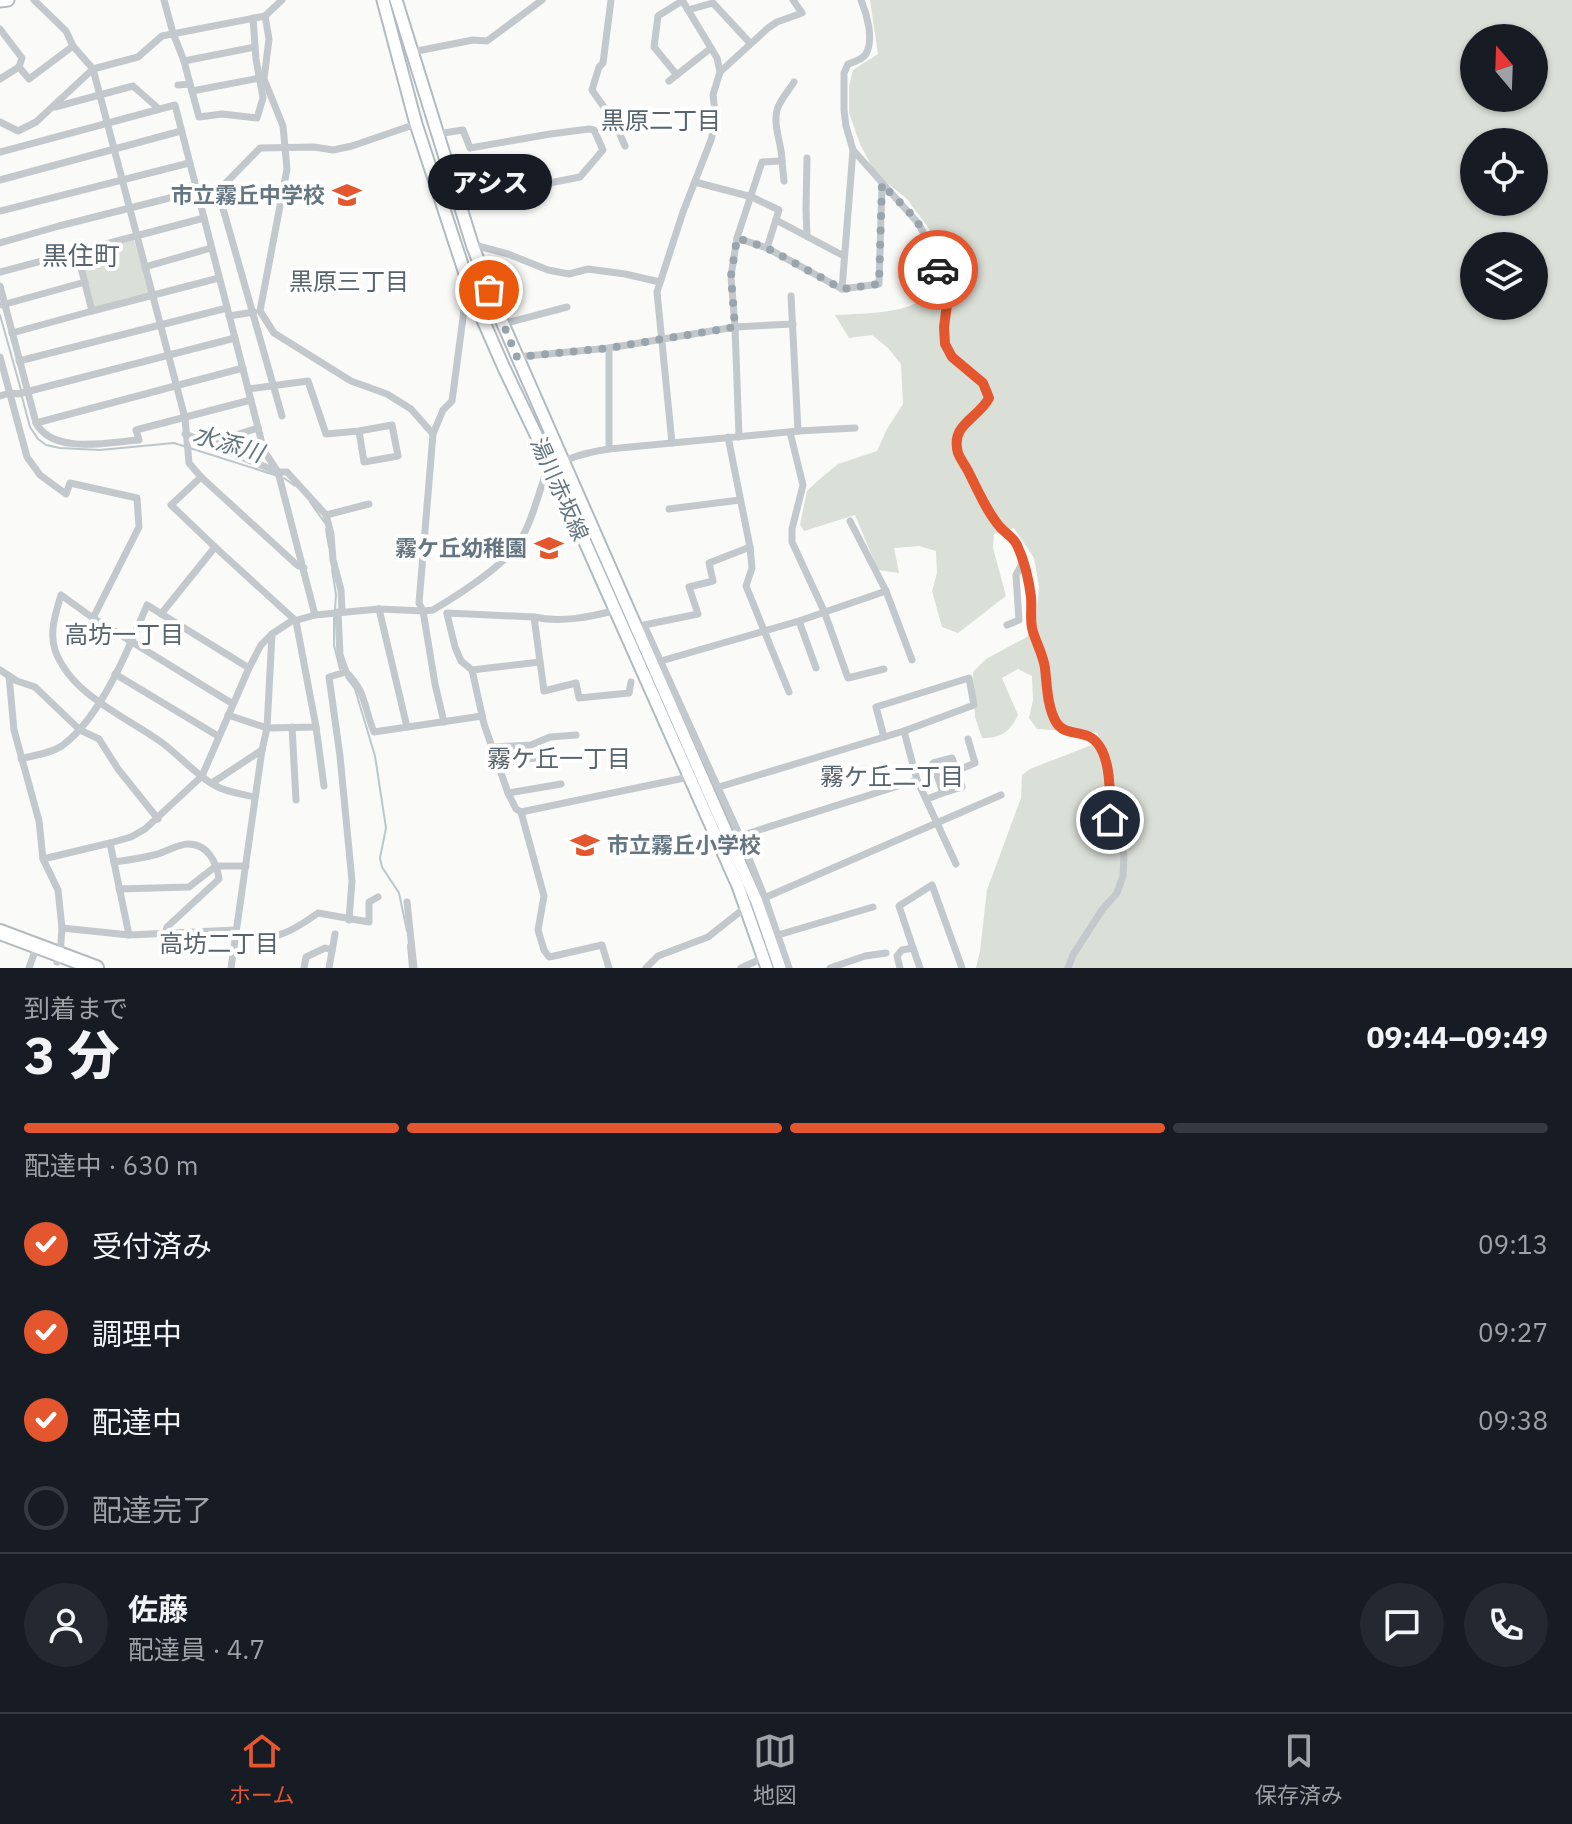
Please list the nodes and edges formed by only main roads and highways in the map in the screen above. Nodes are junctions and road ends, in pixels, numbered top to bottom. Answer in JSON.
{"nodes":[{"id":1,"x":8,"y":0,"type":"edge"},
{"id":2,"x":383,"y":0,"type":"edge"},
{"id":3,"x":396,"y":0,"type":"edge"},
{"id":4,"x":0,"y":1,"type":"edge"},
{"id":5,"x":558,"y":465,"type":"junction"},
{"id":6,"x":756,"y":902,"type":"junction"},
{"id":7,"x":0,"y":932,"type":"edge"},
{"id":8,"x":0,"y":941,"type":"edge"},
{"id":9,"x":58,"y":958,"type":"junction"},
{"id":10,"x":32,"y":961,"type":"edge"},
{"id":11,"x":765,"y":963,"type":"edge"},
{"id":12,"x":72,"y":968,"type":"edge"},
{"id":13,"x":96,"y":968,"type":"edge"},
{"id":14,"x":780,"y":968,"type":"edge"}],
"edges":[{"from":1,"to":4,"type":"main road"},
{"from":2,"to":5,"type":"main road","name":"湯川赤坂線"},
{"from":3,"to":5,"type":"main road","name":"湯川赤坂線"},
{"from":5,"to":6,"type":"main road","name":"湯川赤坂線"},
{"from":5,"to":6,"type":"main road","name":"湯川赤坂線"},
{"from":6,"to":11,"type":"main road","name":"湯川赤坂線"},
{"from":6,"to":14,"type":"main road","name":"湯川赤坂線"},
{"from":7,"to":9,"type":"highway"},
{"from":8,"to":10,"type":"highway"},
{"from":9,"to":10,"type":"highway"},
{"from":9,"to":12,"type":"highway"},
{"from":9,"to":13,"type":"highway"}]}
